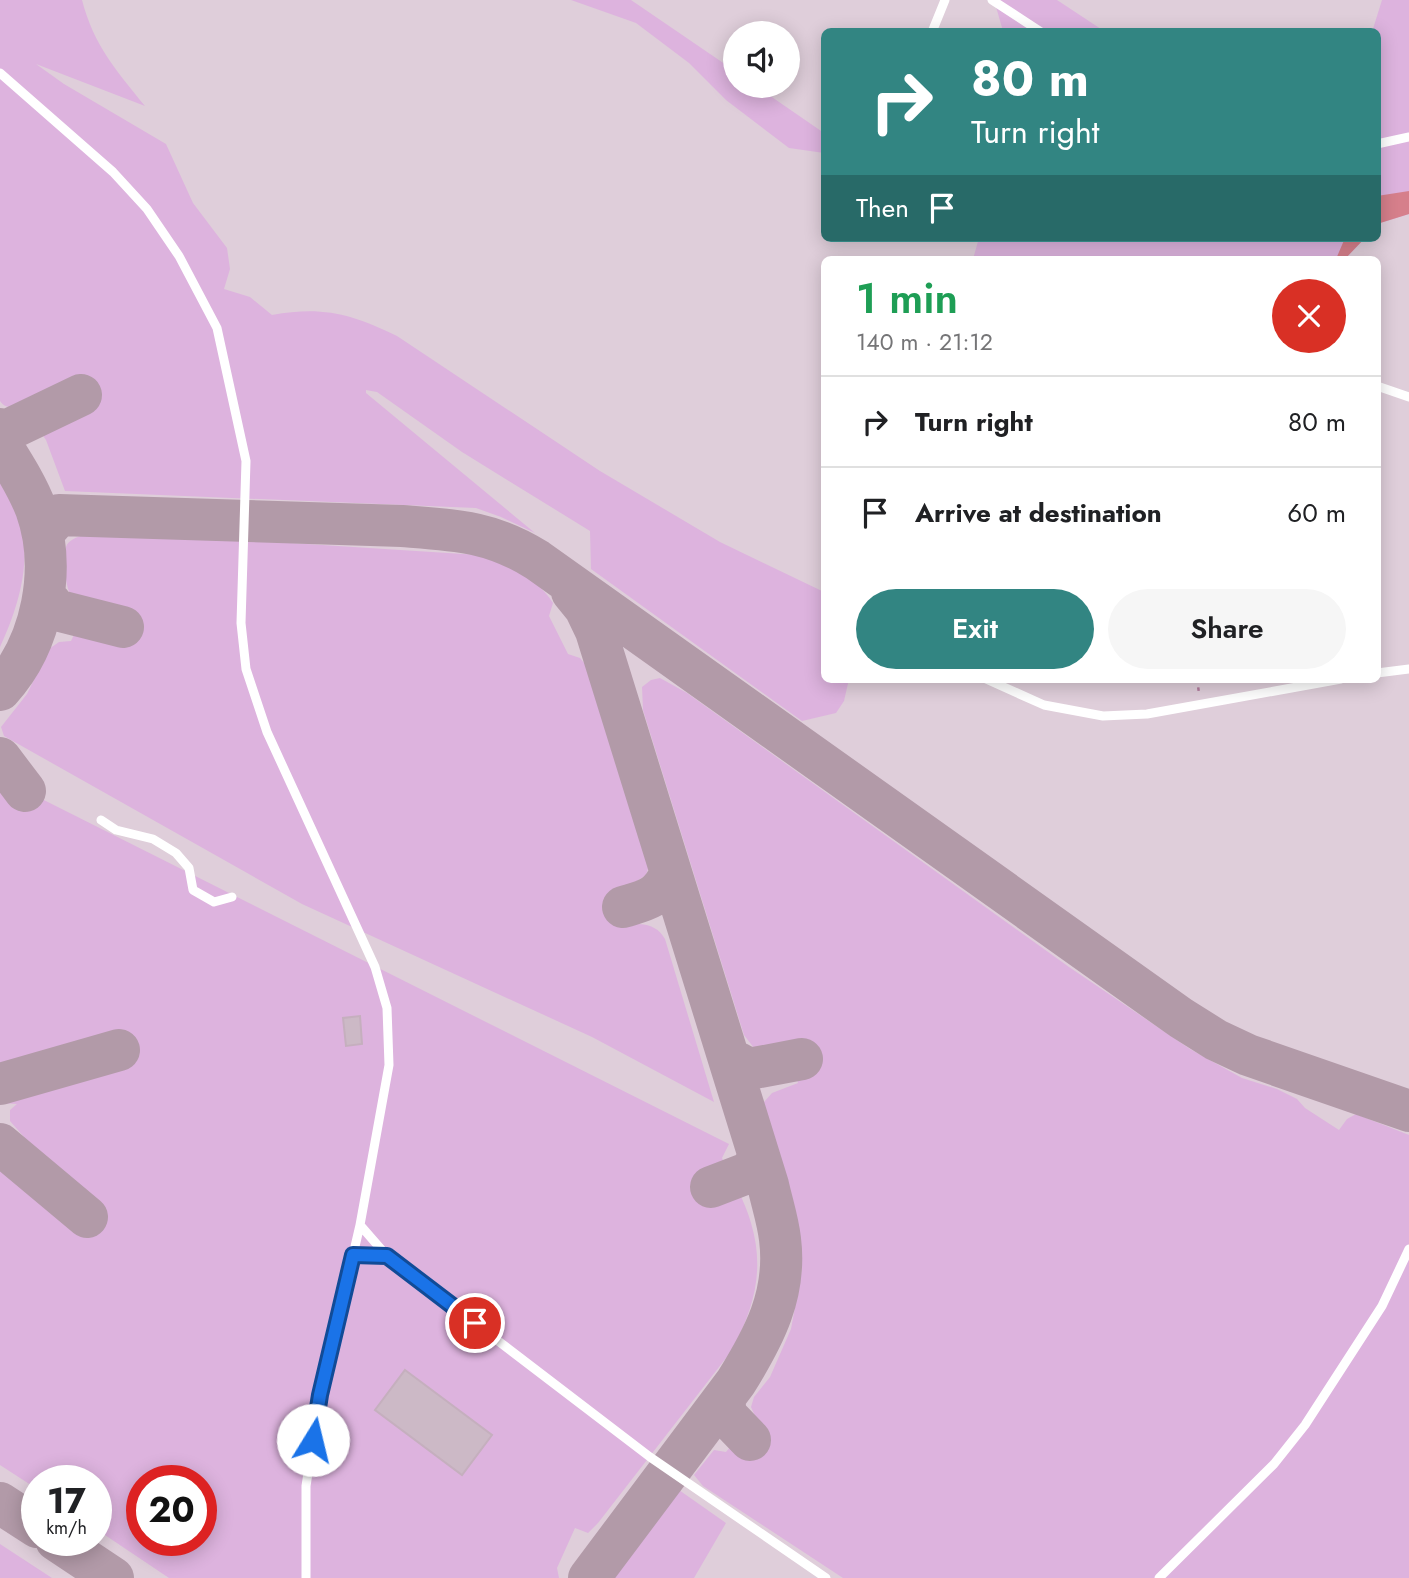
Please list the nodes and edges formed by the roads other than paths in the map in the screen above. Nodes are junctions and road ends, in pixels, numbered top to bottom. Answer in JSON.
{"nodes":[{"id":1,"x":945,"y":0,"type":"edge"},
{"id":2,"x":992,"y":0,"type":"edge"},
{"id":3,"x":934,"y":28,"type":"edge"},
{"id":4,"x":1035,"y":28,"type":"edge"},
{"id":5,"x":0,"y":73,"type":"edge"},
{"id":6,"x":1409,"y":138,"type":"edge"},
{"id":7,"x":1381,"y":143,"type":"edge"},
{"id":8,"x":1381,"y":387,"type":"edge"},
{"id":9,"x":1409,"y":397,"type":"edge"},
{"id":10,"x":1409,"y":668,"type":"edge"},
{"id":11,"x":1381,"y":672,"type":"edge"},
{"id":12,"x":995,"y":683,"type":"edge"},
{"id":13,"x":1318,"y":683,"type":"edge"},
{"id":14,"x":102,"y":820,"type":"dead end"},
{"id":15,"x":232,"y":897,"type":"dead end"},
{"id":16,"x":360,"y":1224,"type":"junction"},
{"id":17,"x":1409,"y":1249,"type":"edge"},
{"id":18,"x":353,"y":1255,"type":"junction"},
{"id":19,"x":387,"y":1256,"type":"junction"},
{"id":20,"x":306,"y":1578,"type":"edge"},
{"id":21,"x":826,"y":1578,"type":"edge"},
{"id":22,"x":1159,"y":1578,"type":"edge"}],
"edges":[{"from":1,"to":3,"type":"lane"},
{"from":2,"to":4,"type":"lane"},
{"from":5,"to":16,"type":"lane"},
{"from":6,"to":7,"type":"lane"},
{"from":8,"to":9,"type":"lane"},
{"from":10,"to":11,"type":"lane"},
{"from":12,"to":13,"type":"lane"},
{"from":14,"to":15,"type":"lane"},
{"from":16,"to":18,"type":"lane"},
{"from":16,"to":19,"type":"lane"},
{"from":17,"to":22,"type":"lane"},
{"from":18,"to":19,"type":"lane"},
{"from":18,"to":20,"type":"lane"},
{"from":19,"to":21,"type":"lane"}]}
